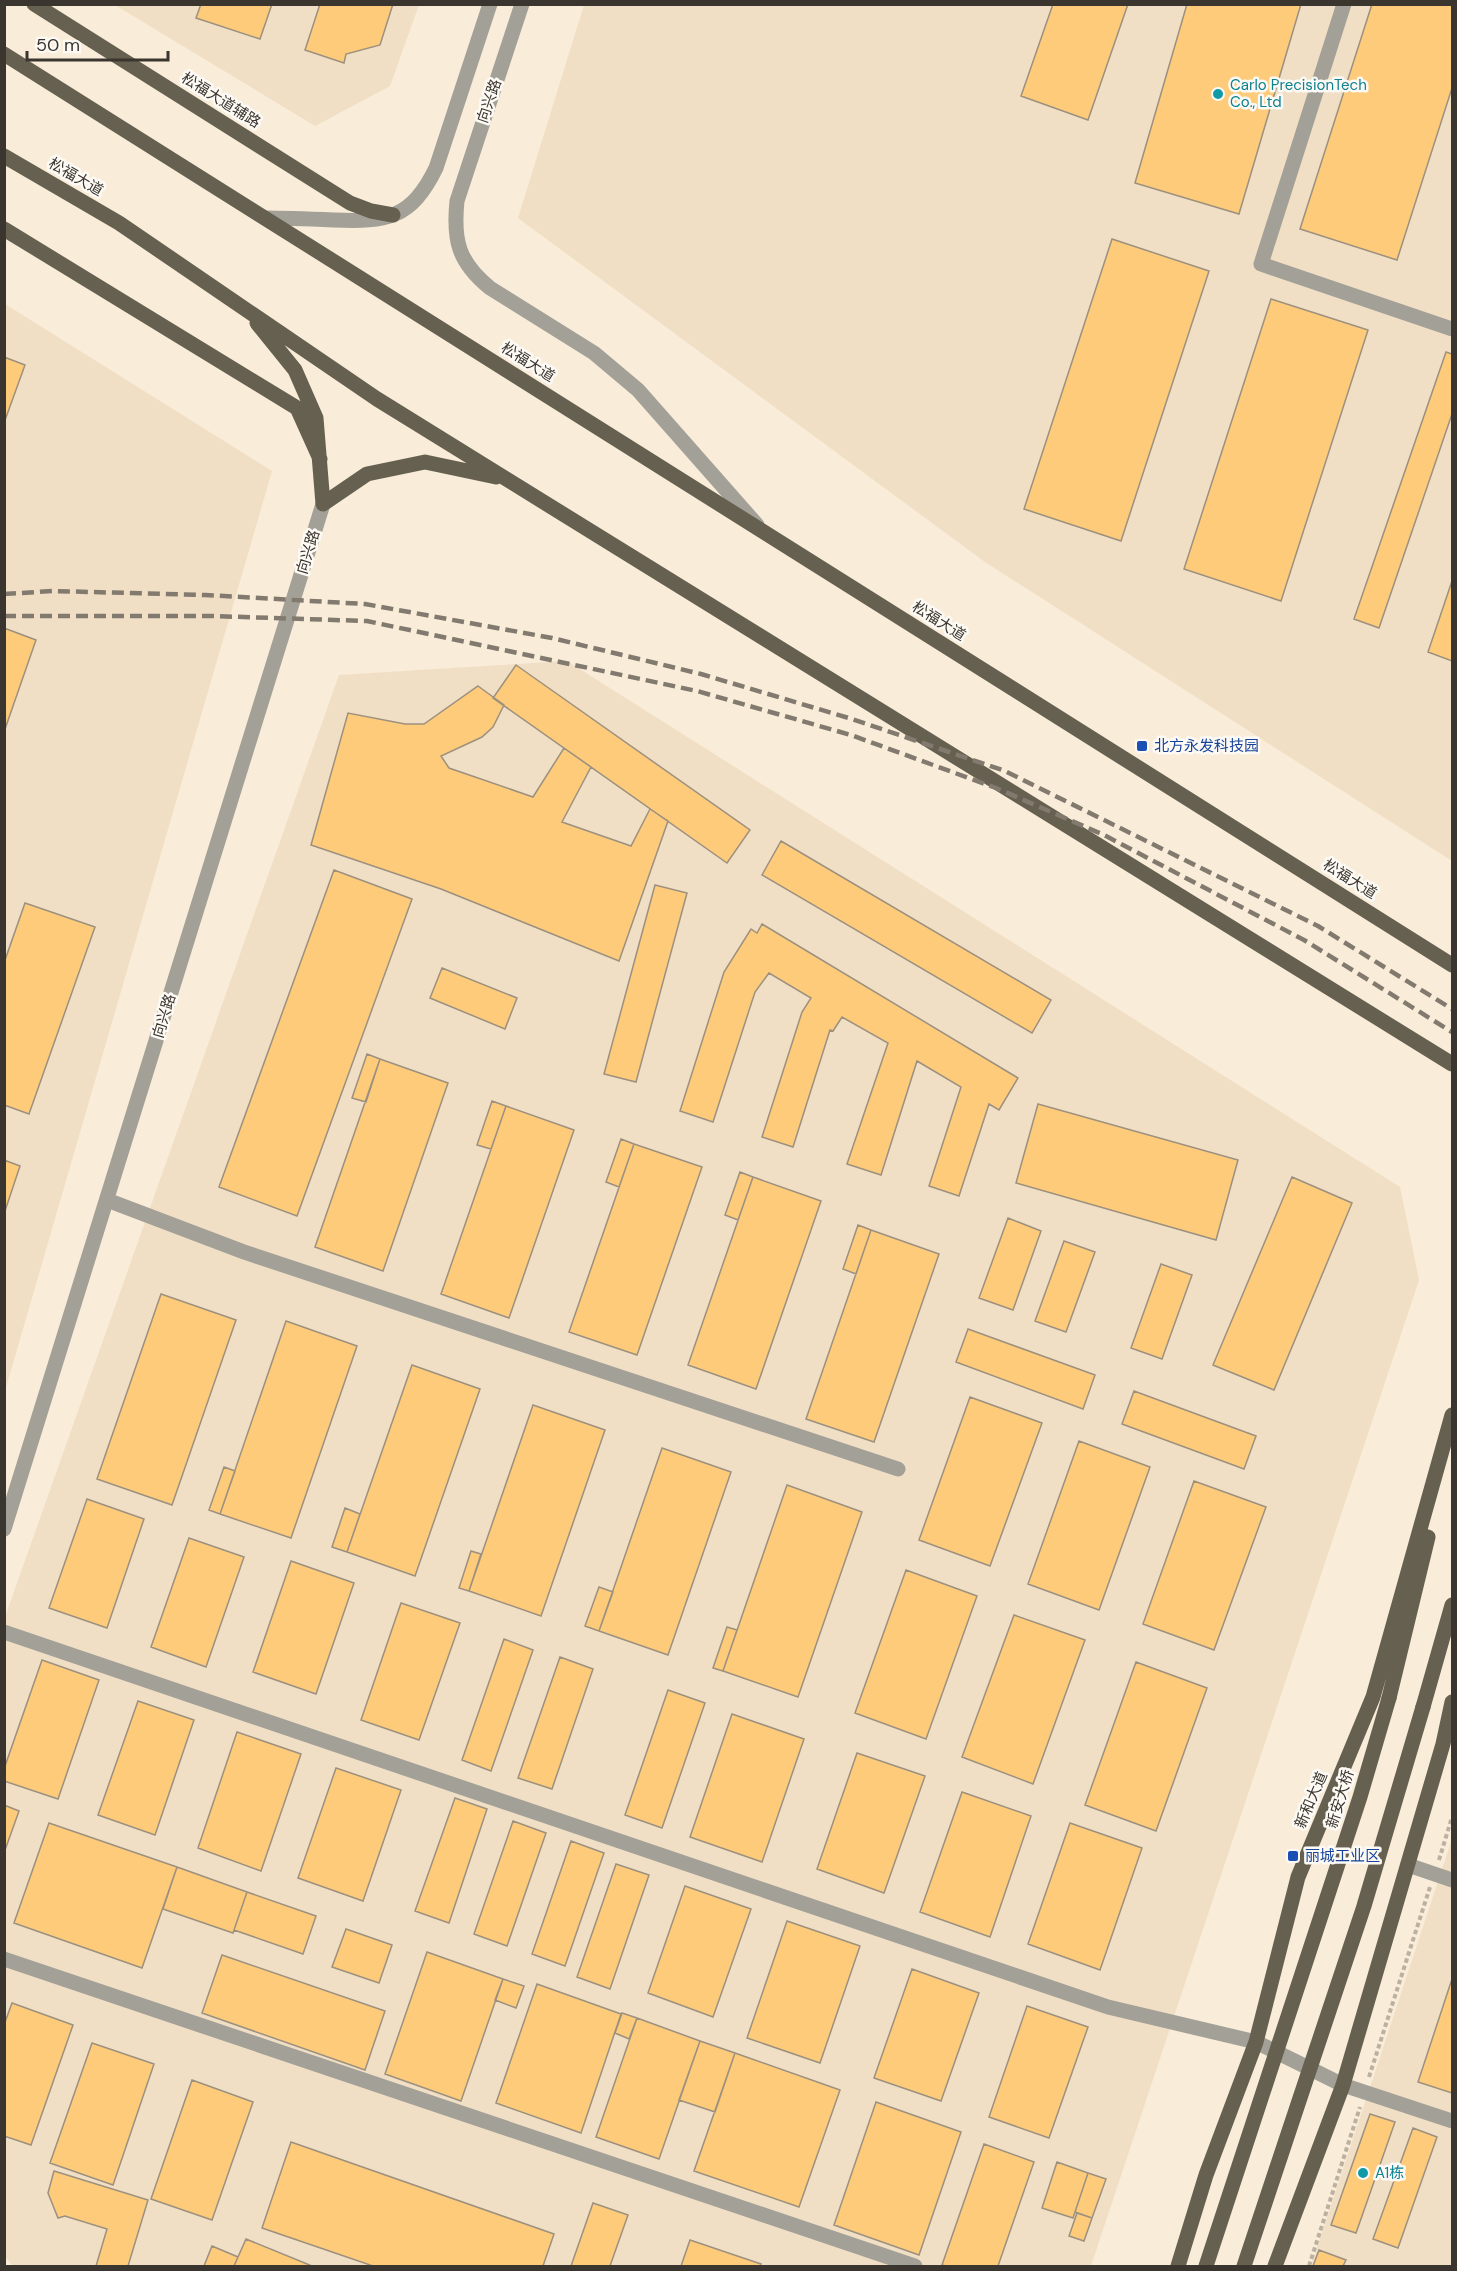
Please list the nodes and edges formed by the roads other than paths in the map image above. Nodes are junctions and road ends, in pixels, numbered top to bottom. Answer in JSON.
{"nodes":[{"id":1,"x":34,"y":4,"type":"edge"},
{"id":2,"x":490,"y":4,"type":"edge"},
{"id":3,"x":522,"y":4,"type":"edge"},
{"id":4,"x":1344,"y":4,"type":"edge"},
{"id":5,"x":10,"y":57,"type":"edge"},
{"id":6,"x":4,"y":156,"type":"edge"},
{"id":7,"x":393,"y":215,"type":"junction"},
{"id":8,"x":265,"y":218,"type":"junction"},
{"id":9,"x":4,"y":229,"type":"edge"},
{"id":10,"x":248,"y":311,"type":"junction"},
{"id":11,"x":1452,"y":329,"type":"edge"},
{"id":12,"x":320,"y":459,"type":"junction"},
{"id":13,"x":508,"y":480,"type":"junction"},
{"id":14,"x":322,"y":504,"type":"junction"},
{"id":15,"x":760,"y":530,"type":"junction"},
{"id":16,"x":1452,"y":965,"type":"edge"},
{"id":17,"x":1452,"y":1064,"type":"edge"},
{"id":18,"x":106,"y":1200,"type":"junction"},
{"id":19,"x":1452,"y":1415,"type":"edge"},
{"id":20,"x":1452,"y":1438,"type":"edge"},
{"id":21,"x":898,"y":1468,"type":"dead end"},
{"id":22,"x":4,"y":1529,"type":"edge"},
{"id":23,"x":1452,"y":1605,"type":"edge"},
{"id":24,"x":4,"y":1632,"type":"edge"},
{"id":25,"x":1452,"y":1701,"type":"edge"},
{"id":26,"x":1408,"y":1865,"type":"junction"},
{"id":27,"x":1452,"y":1880,"type":"edge"},
{"id":28,"x":4,"y":1959,"type":"edge"},
{"id":29,"x":1256,"y":2042,"type":"junction"},
{"id":30,"x":1343,"y":2085,"type":"junction"},
{"id":31,"x":1452,"y":2121,"type":"edge"},
{"id":32,"x":915,"y":2266,"type":"edge"},
{"id":33,"x":1178,"y":2266,"type":"edge"},
{"id":34,"x":1206,"y":2266,"type":"edge"},
{"id":35,"x":1244,"y":2266,"type":"edge"},
{"id":36,"x":1275,"y":2266,"type":"edge"}],
"edges":[{"from":1,"to":7,"type":"main road","name":"松福大道辅路"},
{"from":2,"to":7,"type":"street","name":"向兴路"},
{"from":3,"to":15,"type":"street","name":"向兴路"},
{"from":4,"to":11,"type":"street"},
{"from":5,"to":8,"type":"main road","name":"松福大道"},
{"from":6,"to":10,"type":"main road","name":"松福大道"},
{"from":7,"to":8,"type":"street","name":"向兴路"},
{"from":8,"to":15,"type":"main road","name":"松福大道"},
{"from":9,"to":12,"type":"main road"},
{"from":10,"to":12,"type":"main road","name":"松福大道"},
{"from":10,"to":13,"type":"main road","name":"松福大道"},
{"from":12,"to":14,"type":"main road","name":"松福大道"},
{"from":13,"to":14,"type":"main road","name":"松福大道"},
{"from":13,"to":17,"type":"main road","name":"松福大道"},
{"from":14,"to":18,"type":"street","name":"向兴路"},
{"from":15,"to":16,"type":"main road","name":"松福大道"},
{"from":18,"to":21,"type":"street"},
{"from":18,"to":22,"type":"street","name":"向兴路"},
{"from":19,"to":29,"type":"main road","name":"新和大道"},
{"from":20,"to":34,"type":"main road","name":"新安大桥","bridge":true},
{"from":23,"to":35,"type":"main road","bridge":true},
{"from":24,"to":29,"type":"street"},
{"from":25,"to":26,"type":"main road"},
{"from":26,"to":27,"type":"street"},
{"from":26,"to":30,"type":"main road"},
{"from":28,"to":32,"type":"street"},
{"from":29,"to":30,"type":"street"},
{"from":29,"to":33,"type":"main road","name":"新和大道"},
{"from":30,"to":31,"type":"street"},
{"from":30,"to":36,"type":"main road"}]}
